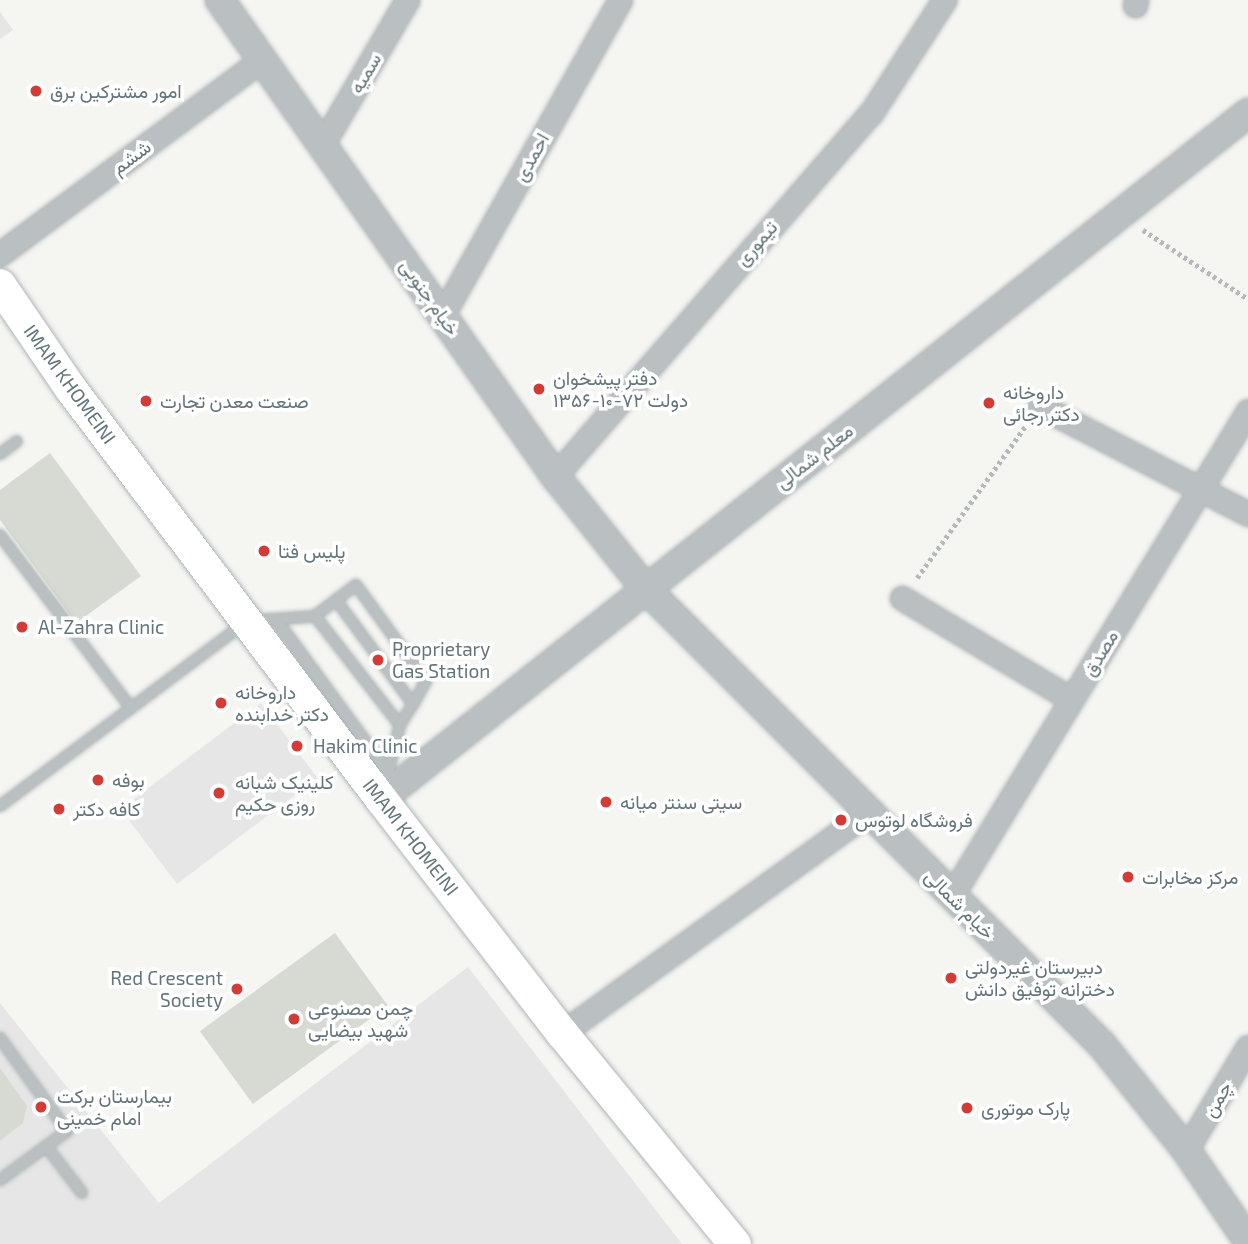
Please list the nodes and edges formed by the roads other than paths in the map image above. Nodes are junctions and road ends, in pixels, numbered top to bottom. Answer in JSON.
{"nodes":[{"id":1,"x":220,"y":0,"type":"edge"},
{"id":2,"x":407,"y":0,"type":"edge"},
{"id":3,"x":620,"y":0,"type":"edge"},
{"id":4,"x":944,"y":0,"type":"edge"},
{"id":5,"x":261,"y":60,"type":"junction"},
{"id":6,"x":1248,"y":113,"type":"edge"},
{"id":7,"x":322,"y":145,"type":"junction"},
{"id":8,"x":0,"y":254,"type":"edge"},
{"id":9,"x":0,"y":285,"type":"edge"},
{"id":10,"x":443,"y":314,"type":"junction"},
{"id":11,"x":1040,"y":406,"type":"road end"},
{"id":12,"x":1248,"y":411,"type":"edge"},
{"id":13,"x":18,"y":442,"type":"dead end"},
{"id":14,"x":0,"y":454,"type":"edge"},
{"id":15,"x":555,"y":476,"type":"junction"},
{"id":16,"x":1200,"y":489,"type":"junction"},
{"id":17,"x":1248,"y":514,"type":"edge"},
{"id":18,"x":0,"y":535,"type":"edge"},
{"id":19,"x":646,"y":589,"type":"junction"},
{"id":20,"x":902,"y":598,"type":"road end"},
{"id":21,"x":336,"y":600,"type":"junction"},
{"id":22,"x":315,"y":616,"type":"junction"},
{"id":23,"x":262,"y":620,"type":"junction"},
{"id":24,"x":1072,"y":699,"type":"junction"},
{"id":25,"x":412,"y":704,"type":"junction"},
{"id":26,"x":131,"y":708,"type":"junction"},
{"id":27,"x":400,"y":725,"type":"junction"},
{"id":28,"x":384,"y":785,"type":"junction"},
{"id":29,"x":0,"y":806,"type":"edge"},
{"id":30,"x":867,"y":813,"type":"junction"},
{"id":31,"x":952,"y":895,"type":"junction"},
{"id":32,"x":562,"y":1033,"type":"junction"},
{"id":33,"x":0,"y":1038,"type":"edge"},
{"id":34,"x":1248,"y":1047,"type":"edge"},
{"id":35,"x":46,"y":1146,"type":"junction"},
{"id":36,"x":1186,"y":1150,"type":"junction"},
{"id":37,"x":0,"y":1180,"type":"edge"},
{"id":38,"x":82,"y":1193,"type":"dead end"},
{"id":39,"x":1248,"y":1241,"type":"edge"},
{"id":40,"x":735,"y":1244,"type":"edge"}],
"edges":[{"from":1,"to":5,"type":"street","name":"خیام جنوبی"},
{"from":2,"to":7,"type":"street","name":"سميه"},
{"from":3,"to":10,"type":"street","name":"احمدی"},
{"from":4,"to":15,"type":"street","name":"تیموری"},
{"from":5,"to":7,"type":"street","name":"خیام جنوبی"},
{"from":5,"to":8,"type":"street","name":"ششم"},
{"from":6,"to":19,"type":"street","name":"معلم شمالی"},
{"from":7,"to":10,"type":"street","name":"خیام جنوبی"},
{"from":9,"to":23,"type":"main road","name":"IMAM KHOMEINI"},
{"from":10,"to":15,"type":"street","name":"خیام جنوبی"},
{"from":11,"to":16,"type":"street"},
{"from":12,"to":16,"type":"street","name":"مصدق"},
{"from":13,"to":14,"type":"lane"},
{"from":15,"to":19,"type":"street","name":"خیام جنوبی"},
{"from":16,"to":17,"type":"street"},
{"from":16,"to":24,"type":"street","name":"مصدق"},
{"from":18,"to":26,"type":"lane"},
{"from":19,"to":28,"type":"street","name":"معلم شمالی"},
{"from":19,"to":30,"type":"street","name":"خیام شمالی"},
{"from":20,"to":24,"type":"street"},
{"from":21,"to":22,"type":"lane"},
{"from":21,"to":25,"type":"lane"},
{"from":21,"to":25,"type":"lane"},
{"from":22,"to":23,"type":"lane"},
{"from":22,"to":27,"type":"lane"},
{"from":23,"to":26,"type":"lane"},
{"from":23,"to":28,"type":"main road","name":"IMAM KHOMEINI"},
{"from":24,"to":31,"type":"street","name":"مصدق"},
{"from":25,"to":27,"type":"lane"},
{"from":26,"to":29,"type":"lane"},
{"from":27,"to":28,"type":"lane"},
{"from":28,"to":32,"type":"main road","name":"IMAM KHOMEINI"},
{"from":30,"to":31,"type":"street","name":"خیام شمالی"},
{"from":30,"to":32,"type":"street"},
{"from":31,"to":36,"type":"street","name":"خیام شمالی"},
{"from":32,"to":40,"type":"main road","name":"IMAM KHOMEINI"},
{"from":33,"to":35,"type":"lane"},
{"from":34,"to":36,"type":"street","name":"چمن"},
{"from":35,"to":37,"type":"lane"},
{"from":35,"to":38,"type":"lane"},
{"from":36,"to":39,"type":"street","name":"خیام شمالی"}]}
